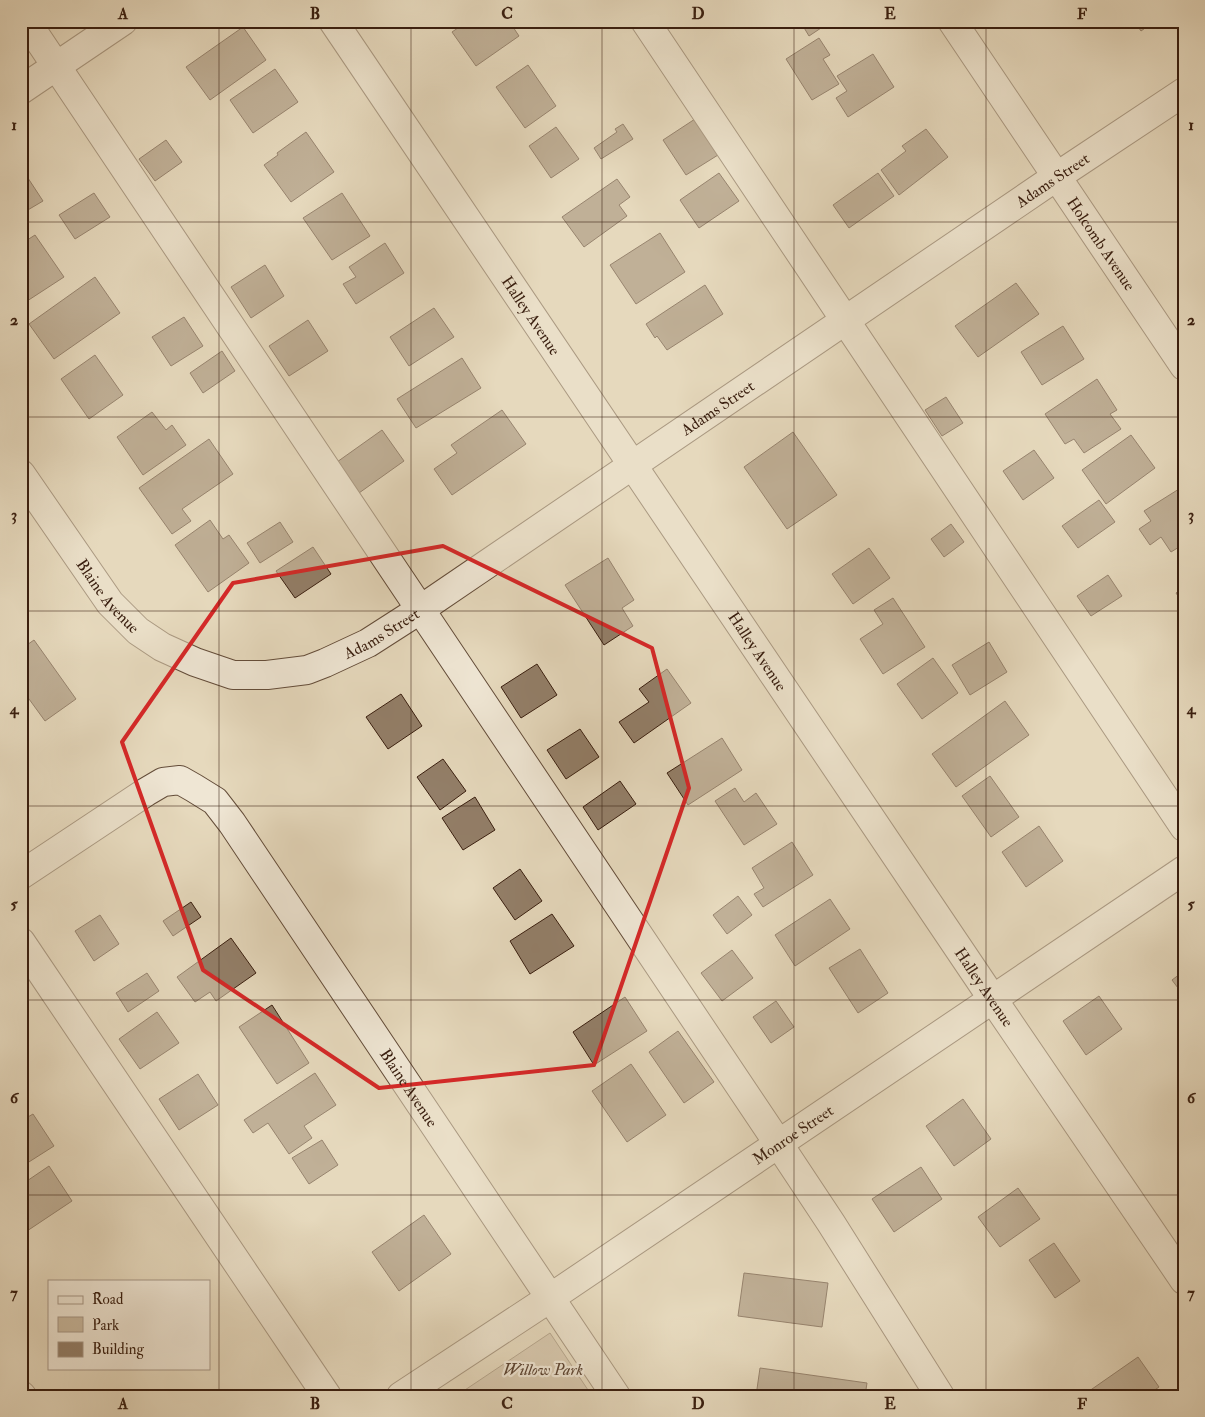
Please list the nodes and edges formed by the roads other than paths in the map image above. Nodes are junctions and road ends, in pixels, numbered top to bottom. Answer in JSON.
{"nodes":[{"id":1,"x":26,"y":21,"type":"edge"},
{"id":2,"x":123,"y":21,"type":"edge"},
{"id":3,"x":333,"y":21,"type":"edge"},
{"id":4,"x":646,"y":21,"type":"edge"},
{"id":5,"x":952,"y":21,"type":"edge"},
{"id":6,"x":56,"y":66,"type":"junction"},
{"id":7,"x":21,"y":90,"type":"edge"},
{"id":8,"x":1184,"y":92,"type":"edge"},
{"id":9,"x":1056,"y":177,"type":"junction"},
{"id":10,"x":845,"y":321,"type":"junction"},
{"id":11,"x":1184,"y":366,"type":"edge"},
{"id":12,"x":632,"y":466,"type":"junction"},
{"id":13,"x":21,"y":474,"type":"edge"},
{"id":14,"x":422,"y":609,"type":"junction"},
{"id":15,"x":233,"y":675,"type":"joint"},
{"id":16,"x":1184,"y":827,"type":"edge"},
{"id":17,"x":1184,"y":870,"type":"edge"},
{"id":18,"x":21,"y":874,"type":"edge"},
{"id":19,"x":21,"y":942,"type":"edge"},
{"id":20,"x":992,"y":998,"type":"junction"},
{"id":21,"x":778,"y":1143,"type":"junction"},
{"id":22,"x":1184,"y":1280,"type":"edge"},
{"id":23,"x":550,"y":1298,"type":"junction"},
{"id":24,"x":327,"y":1396,"type":"edge"},
{"id":25,"x":401,"y":1396,"type":"edge"},
{"id":26,"x":616,"y":1396,"type":"edge"},
{"id":27,"x":940,"y":1396,"type":"edge"}],
"edges":[{"from":1,"to":6,"type":"street"},
{"from":2,"to":6,"type":"street"},
{"from":3,"to":12,"type":"street","name":"Halley Avenue"},
{"from":4,"to":10,"type":"street"},
{"from":5,"to":9,"type":"street","name":"Holcomb Avenue"},
{"from":6,"to":7,"type":"street"},
{"from":6,"to":14,"type":"street"},
{"from":8,"to":9,"type":"street","name":"Adams Street"},
{"from":9,"to":10,"type":"street","name":"Adams Street"},
{"from":9,"to":11,"type":"street","name":"Holcomb Avenue"},
{"from":10,"to":12,"type":"street","name":"Adams Street"},
{"from":10,"to":16,"type":"street"},
{"from":12,"to":14,"type":"street","name":"Adams Street"},
{"from":12,"to":20,"type":"street","name":"Halley Avenue"},
{"from":13,"to":15,"type":"street","name":"Blaine Avenue"},
{"from":14,"to":15,"type":"street","name":"Adams Street"},
{"from":14,"to":21,"type":"street"},
{"from":17,"to":20,"type":"street","name":"Monroe Street"},
{"from":18,"to":23,"type":"street","name":"Blaine Avenue"},
{"from":19,"to":24,"type":"street"},
{"from":20,"to":21,"type":"street","name":"Monroe Street"},
{"from":20,"to":22,"type":"street","name":"Halley Avenue"},
{"from":21,"to":23,"type":"street","name":"Monroe Street"},
{"from":21,"to":27,"type":"street"},
{"from":23,"to":25,"type":"street","name":"Monroe Street"},
{"from":23,"to":26,"type":"street","name":"Blaine Avenue"}]}
